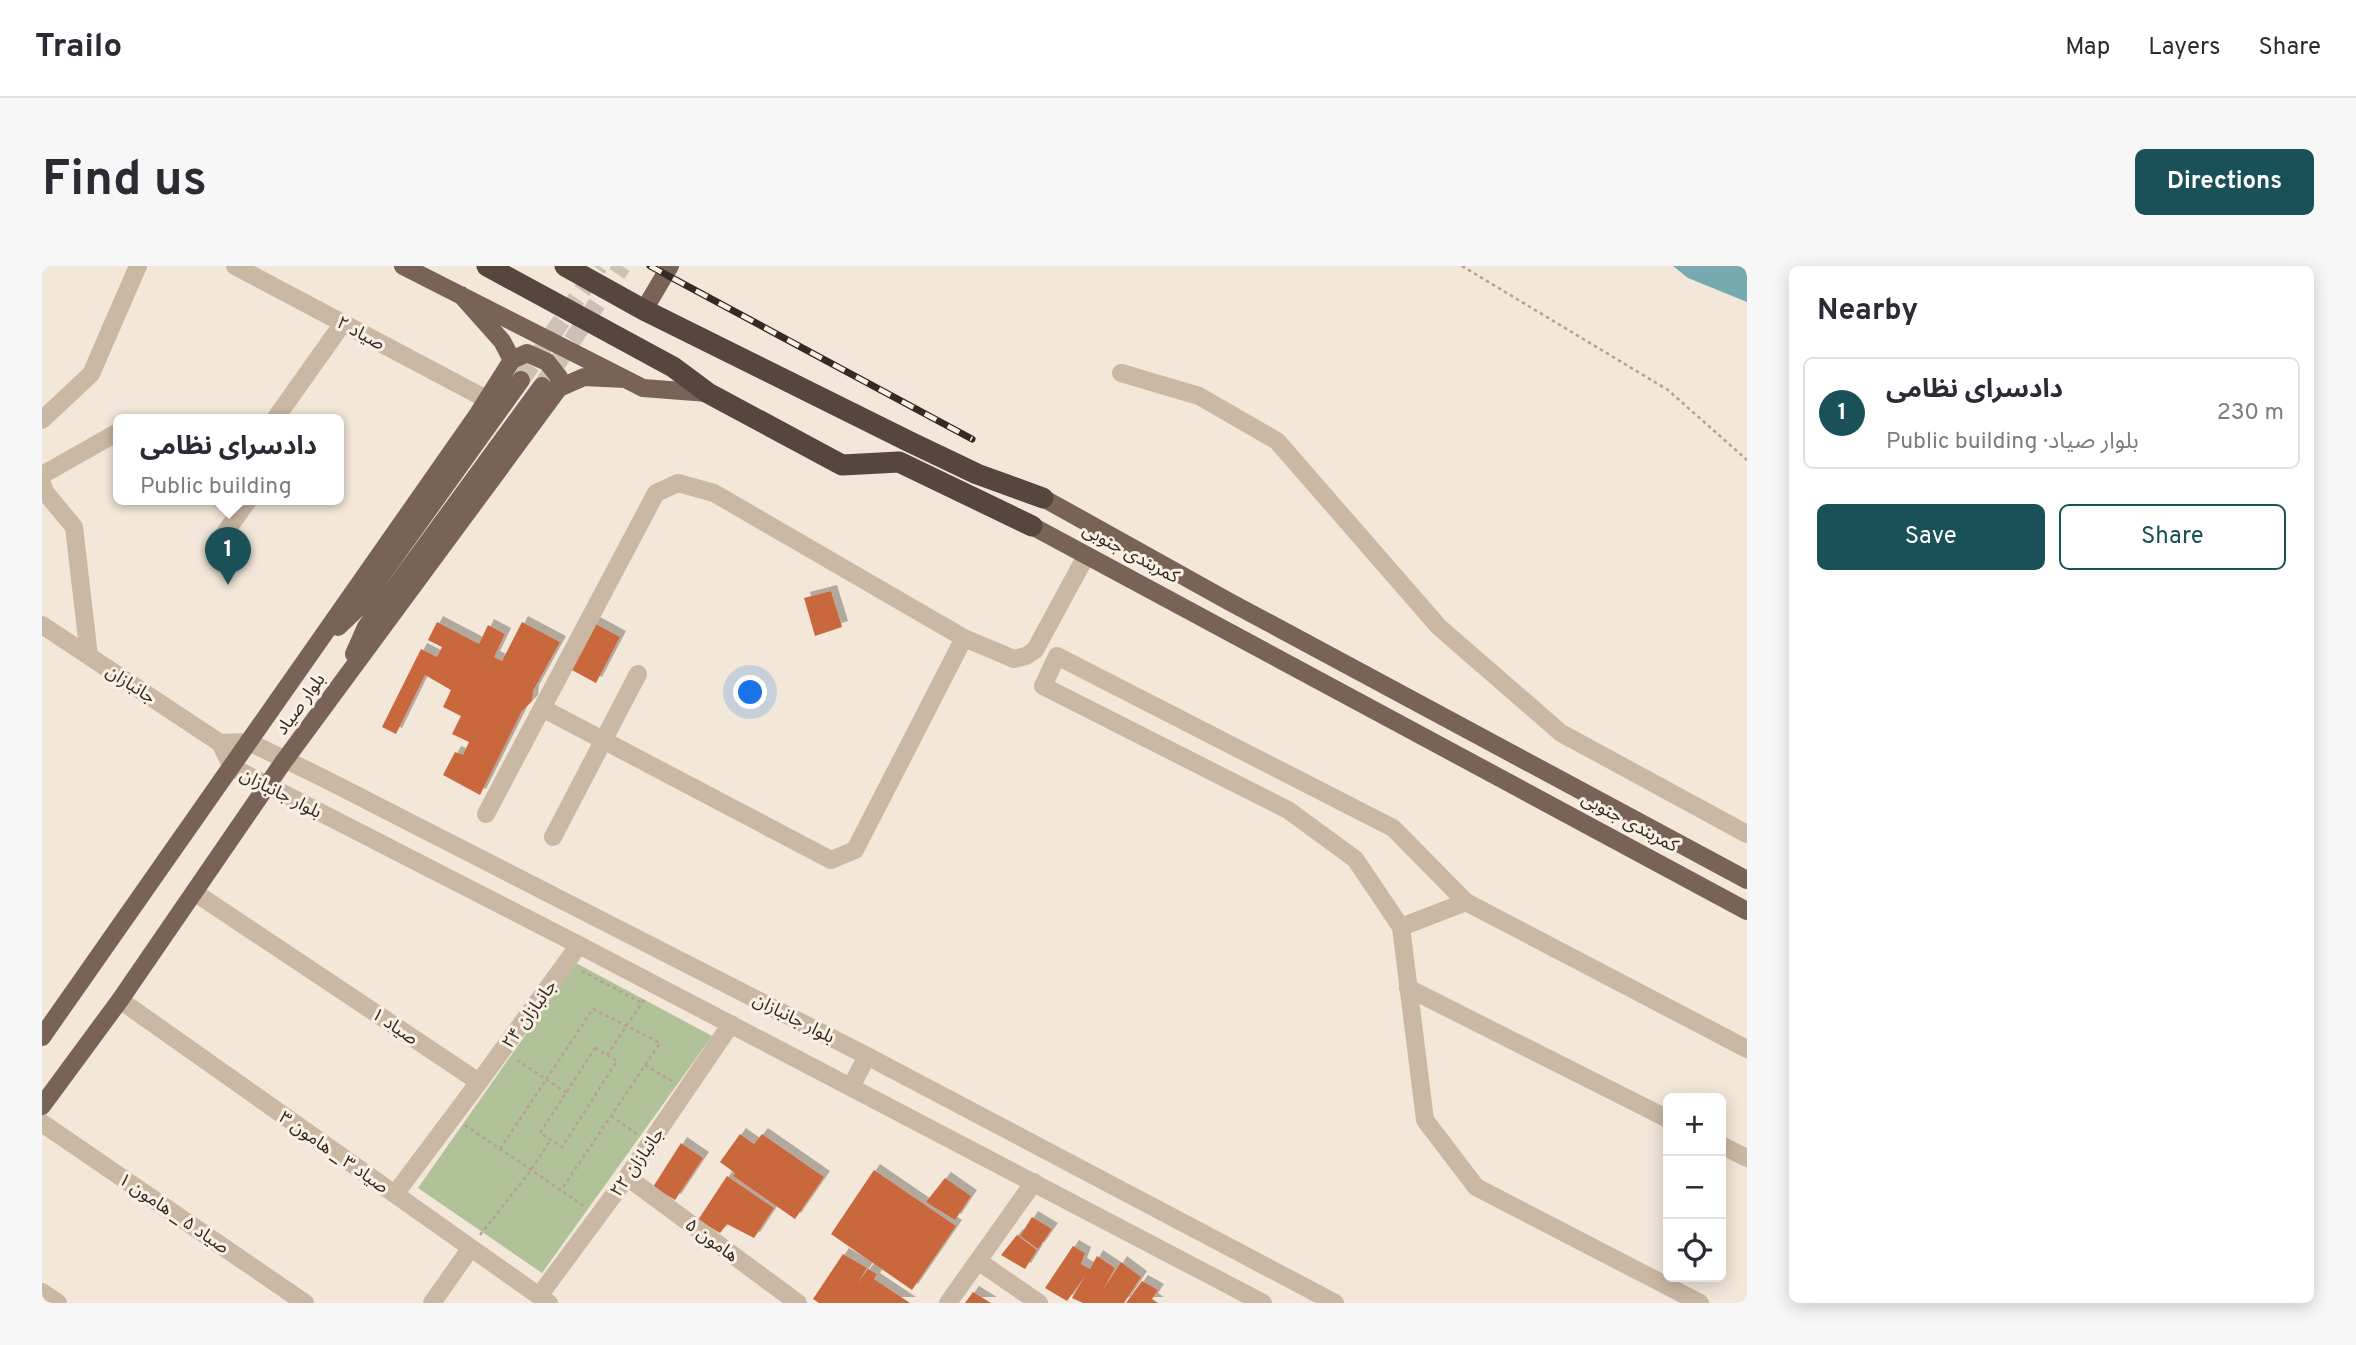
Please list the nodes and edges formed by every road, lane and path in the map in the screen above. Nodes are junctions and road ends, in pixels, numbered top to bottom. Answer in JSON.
{"nodes":[{"id":1,"x":138,"y":266,"type":"edge"},
{"id":2,"x":235,"y":266,"type":"edge"},
{"id":3,"x":403,"y":266,"type":"edge"},
{"id":4,"x":487,"y":266,"type":"edge"},
{"id":5,"x":565,"y":266,"type":"edge"},
{"id":6,"x":670,"y":266,"type":"edge"},
{"id":7,"x":1462,"y":266,"type":"edge"},
{"id":8,"x":461,"y":295,"type":"junction"},
{"id":9,"x":644,"y":310,"type":"junction"},
{"id":10,"x":343,"y":323,"type":"junction"},
{"id":11,"x":512,"y":360,"type":"junction"},
{"id":12,"x":1121,"y":373,"type":"dead end"},
{"id":13,"x":625,"y":379,"type":"junction"},
{"id":14,"x":521,"y":380,"type":"tunnel mouth"},
{"id":15,"x":550,"y":387,"type":"junction"},
{"id":16,"x":708,"y":393,"type":"junction"},
{"id":17,"x":488,"y":400,"type":"junction"},
{"id":18,"x":279,"y":414,"type":"edge"},
{"id":19,"x":42,"y":420,"type":"edge"},
{"id":20,"x":113,"y":435,"type":"edge"},
{"id":21,"x":1747,"y":460,"type":"edge"},
{"id":22,"x":977,"y":474,"type":"junction"},
{"id":23,"x":42,"y":475,"type":"edge"},
{"id":24,"x":42,"y":483,"type":"edge"},
{"id":25,"x":965,"y":495,"type":"junction"},
{"id":26,"x":1043,"y":498,"type":"joint"},
{"id":27,"x":244,"y":505,"type":"edge"},
{"id":28,"x":1032,"y":526,"type":"joint"},
{"id":29,"x":1100,"y":529,"type":"junction"},
{"id":30,"x":220,"y":540,"type":"dead end"},
{"id":31,"x":1086,"y":555,"type":"junction"},
{"id":32,"x":1228,"y":601,"type":"junction"},
{"id":33,"x":1215,"y":624,"type":"junction"},
{"id":34,"x":42,"y":625,"type":"edge"},
{"id":35,"x":964,"y":638,"type":"junction"},
{"id":36,"x":1037,"y":646,"type":"junction"},
{"id":37,"x":312,"y":652,"type":"junction"},
{"id":38,"x":89,"y":656,"type":"junction"},
{"id":39,"x":1057,"y":656,"type":"junction"},
{"id":40,"x":638,"y":674,"type":"dead end"},
{"id":41,"x":542,"y":708,"type":"junction"},
{"id":42,"x":603,"y":740,"type":"junction"},
{"id":43,"x":249,"y":742,"type":"junction"},
{"id":44,"x":220,"y":743,"type":"junction"},
{"id":45,"x":284,"y":761,"type":"junction"},
{"id":46,"x":232,"y":767,"type":"junction"},
{"id":47,"x":267,"y":787,"type":"junction"},
{"id":48,"x":486,"y":814,"type":"dead end"},
{"id":49,"x":1747,"y":834,"type":"edge"},
{"id":50,"x":553,"y":837,"type":"dead end"},
{"id":51,"x":470,"y":853,"type":"junction"},
{"id":52,"x":1747,"y":880,"type":"edge"},
{"id":53,"x":455,"y":882,"type":"junction"},
{"id":54,"x":194,"y":892,"type":"junction"},
{"id":55,"x":1466,"y":902,"type":"junction"},
{"id":56,"x":1747,"y":911,"type":"edge"},
{"id":57,"x":1401,"y":927,"type":"junction"},
{"id":58,"x":579,"y":945,"type":"junction"},
{"id":59,"x":566,"y":963,"type":"junction"},
{"id":60,"x":654,"y":985,"type":"junction"},
{"id":61,"x":1408,"y":988,"type":"junction"},
{"id":62,"x":120,"y":1000,"type":"junction"},
{"id":63,"x":642,"y":1003,"type":"junction"},
{"id":64,"x":731,"y":1024,"type":"junction"},
{"id":65,"x":626,"y":1026,"type":"junction"},
{"id":66,"x":42,"y":1037,"type":"edge"},
{"id":67,"x":1747,"y":1049,"type":"edge"},
{"id":68,"x":502,"y":1050,"type":"junction"},
{"id":69,"x":607,"y":1055,"type":"junction"},
{"id":70,"x":867,"y":1056,"type":"junction"},
{"id":71,"x":645,"y":1065,"type":"junction"},
{"id":72,"x":547,"y":1079,"type":"junction"},
{"id":73,"x":479,"y":1082,"type":"junction"},
{"id":74,"x":851,"y":1087,"type":"junction"},
{"id":75,"x":687,"y":1089,"type":"junction"},
{"id":76,"x":567,"y":1093,"type":"junction"},
{"id":77,"x":42,"y":1106,"type":"edge"},
{"id":78,"x":611,"y":1116,"type":"junction"},
{"id":79,"x":1663,"y":1116,"type":"edge"},
{"id":80,"x":453,"y":1117,"type":"junction"},
{"id":81,"x":42,"y":1123,"type":"edge"},
{"id":82,"x":551,"y":1139,"type":"junction"},
{"id":83,"x":650,"y":1143,"type":"junction"},
{"id":84,"x":1726,"y":1148,"type":"edge"},
{"id":85,"x":500,"y":1149,"type":"junction"},
{"id":86,"x":1747,"y":1158,"type":"edge"},
{"id":87,"x":531,"y":1170,"type":"junction"},
{"id":88,"x":627,"y":1177,"type":"junction"},
{"id":89,"x":1034,"y":1182,"type":"junction"},
{"id":90,"x":561,"y":1190,"type":"junction"},
{"id":91,"x":395,"y":1194,"type":"junction"},
{"id":92,"x":598,"y":1216,"type":"junction"},
{"id":93,"x":470,"y":1249,"type":"junction"},
{"id":94,"x":978,"y":1261,"type":"junction"},
{"id":95,"x":42,"y":1292,"type":"edge"},
{"id":96,"x":544,"y":1300,"type":"edge"},
{"id":97,"x":58,"y":1303,"type":"edge"},
{"id":98,"x":305,"y":1303,"type":"edge"},
{"id":99,"x":432,"y":1303,"type":"edge"},
{"id":100,"x":798,"y":1303,"type":"edge"},
{"id":101,"x":948,"y":1303,"type":"edge"},
{"id":102,"x":1039,"y":1303,"type":"edge"},
{"id":103,"x":1263,"y":1303,"type":"edge"},
{"id":104,"x":1335,"y":1303,"type":"edge"},
{"id":105,"x":1700,"y":1303,"type":"edge"}],
"edges":[{"from":1,"to":19,"type":"street"},
{"from":2,"to":10,"type":"street","name":"صیاد ۲"},
{"from":3,"to":8,"type":"main road"},
{"from":4,"to":16,"type":"highway","name":"کمربندی جنوبی"},
{"from":5,"to":9,"type":"highway","name":"کمربندی جنوبی"},
{"from":6,"to":9,"type":"main road"},
{"from":7,"to":21,"type":"path"},
{"from":8,"to":11,"type":"main road"},
{"from":8,"to":13,"type":"main road"},
{"from":9,"to":22,"type":"highway","name":"کمربندی جنوبی"},
{"from":10,"to":17,"type":"street","name":"صیاد ۲"},
{"from":10,"to":18,"type":"street"},
{"from":11,"to":15,"type":"main road"},
{"from":11,"to":17,"type":"main road","name":"بلوار صیاد"},
{"from":12,"to":49,"type":"street"},
{"from":13,"to":15,"type":"main road"},
{"from":13,"to":16,"type":"main road"},
{"from":14,"to":37,"type":"main road"},
{"from":15,"to":45,"type":"main road","name":"بلوار صیاد"},
{"from":16,"to":25,"type":"highway","name":"کمربندی جنوبی"},
{"from":17,"to":37,"type":"main road","name":"بلوار صیاد"},
{"from":20,"to":23,"type":"street"},
{"from":22,"to":25,"type":"highway"},
{"from":22,"to":26,"type":"highway","name":"کمربندی جنوبی"},
{"from":24,"to":38,"type":"street"},
{"from":25,"to":28,"type":"highway","name":"کمربندی جنوبی"},
{"from":26,"to":29,"type":"main road","name":"کمربندی جنوبی"},
{"from":27,"to":30,"type":"street"},
{"from":28,"to":31,"type":"main road","name":"کمربندی جنوبی"},
{"from":29,"to":31,"type":"main road"},
{"from":29,"to":32,"type":"main road","name":"کمربندی جنوبی"},
{"from":31,"to":33,"type":"main road","name":"کمربندی جنوبی"},
{"from":31,"to":36,"type":"street"},
{"from":32,"to":33,"type":"main road"},
{"from":32,"to":52,"type":"main road","name":"کمربندی جنوبی"},
{"from":33,"to":56,"type":"main road","name":"کمربندی جنوبی"},
{"from":34,"to":38,"type":"street","name":"جانبازان"},
{"from":35,"to":36,"type":"street"},
{"from":35,"to":41,"type":"street"},
{"from":35,"to":42,"type":"street"},
{"from":36,"to":39,"type":"street"},
{"from":37,"to":43,"type":"main road","name":"بلوار صیاد"},
{"from":38,"to":44,"type":"street","name":"جانبازان"},
{"from":39,"to":55,"type":"street"},
{"from":39,"to":57,"type":"street"},
{"from":40,"to":42,"type":"street"},
{"from":41,"to":42,"type":"street"},
{"from":41,"to":48,"type":"street"},
{"from":42,"to":50,"type":"street"},
{"from":43,"to":44,"type":"street"},
{"from":43,"to":45,"type":"street","name":"بلوار جانبازان"},
{"from":43,"to":46,"type":"main road","name":"بلوار صیاد"},
{"from":44,"to":46,"type":"street","name":"جانبازان"},
{"from":45,"to":47,"type":"main road","name":"بلوار صیاد"},
{"from":45,"to":51,"type":"street","name":"بلوار جانبازان"},
{"from":46,"to":47,"type":"street","name":"بلوار جانبازان"},
{"from":46,"to":66,"type":"main road","name":"بلوار صیاد"},
{"from":47,"to":53,"type":"street","name":"بلوار جانبازان"},
{"from":47,"to":54,"type":"main road","name":"بلوار صیاد"},
{"from":51,"to":53,"type":"street"},
{"from":51,"to":70,"type":"street","name":"بلوار جانبازان"},
{"from":53,"to":58,"type":"street","name":"بلوار جانبازان"},
{"from":54,"to":62,"type":"main road","name":"بلوار صیاد"},
{"from":54,"to":73,"type":"street","name":"صیاد ۱"},
{"from":55,"to":57,"type":"street"},
{"from":55,"to":67,"type":"street"},
{"from":57,"to":61,"type":"street"},
{"from":58,"to":59,"type":"street","name":"جانبازان ۲۴"},
{"from":58,"to":60,"type":"street","name":"بلوار جانبازان"},
{"from":59,"to":63,"type":"path"},
{"from":59,"to":68,"type":"street","name":"جانبازان ۲۴"},
{"from":60,"to":63,"type":"path"},
{"from":60,"to":64,"type":"street","name":"بلوار جانبازان"},
{"from":61,"to":79,"type":"street"},
{"from":61,"to":105,"type":"street"},
{"from":62,"to":77,"type":"main road","name":"بلوار صیاد"},
{"from":62,"to":91,"type":"street","name":"صیاد ۳ _ هامون ۳"},
{"from":63,"to":65,"type":"path"},
{"from":64,"to":74,"type":"street","name":"بلوار جانبازان"},
{"from":64,"to":75,"type":"street","name":"جانبازان ۲۲"},
{"from":65,"to":69,"type":"path"},
{"from":65,"to":71,"type":"path"},
{"from":65,"to":72,"type":"path"},
{"from":68,"to":72,"type":"path"},
{"from":68,"to":73,"type":"street","name":"جانبازان ۲۴"},
{"from":69,"to":76,"type":"path"},
{"from":69,"to":82,"type":"path"},
{"from":70,"to":74,"type":"street"},
{"from":70,"to":104,"type":"street","name":"بلوار جانبازان"},
{"from":71,"to":75,"type":"path"},
{"from":71,"to":78,"type":"path"},
{"from":72,"to":76,"type":"path"},
{"from":72,"to":85,"type":"path"},
{"from":73,"to":80,"type":"street"},
{"from":74,"to":89,"type":"street","name":"بلوار جانبازان"},
{"from":75,"to":83,"type":"street","name":"جانبازان ۲۲"},
{"from":76,"to":82,"type":"path"},
{"from":78,"to":83,"type":"path"},
{"from":78,"to":90,"type":"path"},
{"from":80,"to":85,"type":"path"},
{"from":80,"to":91,"type":"street"},
{"from":81,"to":98,"type":"street","name":"صیاد ۵ _ هامون ۱"},
{"from":82,"to":87,"type":"path"},
{"from":83,"to":88,"type":"street","name":"جانبازان ۲۲"},
{"from":84,"to":86,"type":"street"},
{"from":85,"to":87,"type":"path"},
{"from":87,"to":90,"type":"path"},
{"from":87,"to":93,"type":"path"},
{"from":88,"to":92,"type":"street","name":"جانبازان ۲۲"},
{"from":88,"to":100,"type":"street","name":"هامون ۵"},
{"from":89,"to":94,"type":"street"},
{"from":89,"to":103,"type":"street","name":"بلوار جانبازان"},
{"from":90,"to":92,"type":"path"},
{"from":91,"to":93,"type":"street","name":"صیاد ۳ _ هامون ۳"},
{"from":92,"to":96,"type":"street","name":"جانبازان ۲۲"},
{"from":93,"to":96,"type":"street","name":"صیاد ۳ _ هامون ۳"},
{"from":93,"to":99,"type":"street"},
{"from":94,"to":101,"type":"street"},
{"from":94,"to":102,"type":"street"},
{"from":95,"to":97,"type":"street"}]}
